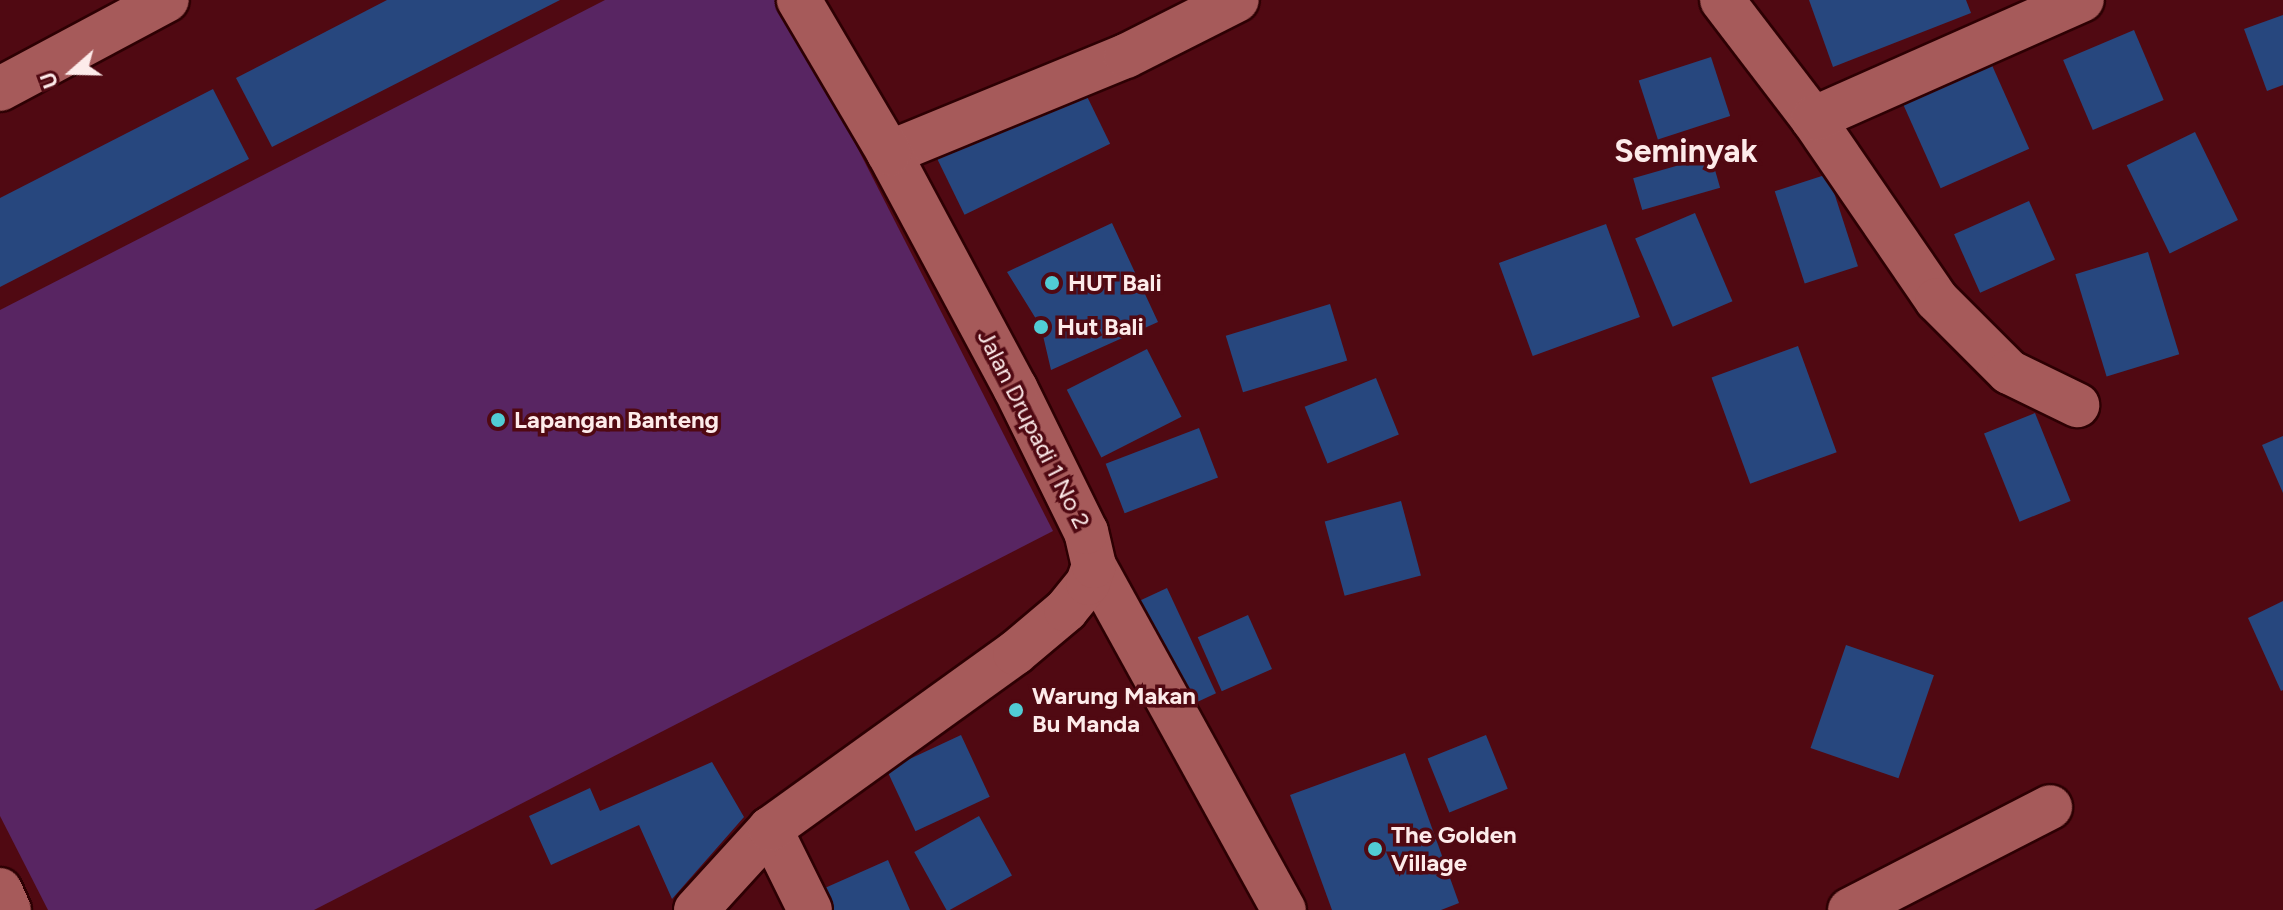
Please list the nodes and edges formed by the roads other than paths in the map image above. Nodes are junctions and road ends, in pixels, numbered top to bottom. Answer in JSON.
{"nodes":[{"id":1,"x":167,"y":0,"type":"edge"},
{"id":2,"x":799,"y":0,"type":"edge"},
{"id":3,"x":1237,"y":0,"type":"edge"},
{"id":4,"x":1722,"y":0,"type":"edge"},
{"id":5,"x":2082,"y":0,"type":"edge"},
{"id":6,"x":0,"y":89,"type":"edge"},
{"id":7,"x":1813,"y":119,"type":"junction"},
{"id":8,"x":889,"y":153,"type":"junction"},
{"id":9,"x":2077,"y":405,"type":"dead end"},
{"id":10,"x":1094,"y":566,"type":"junction"},
{"id":11,"x":2050,"y":807,"type":"dead end"},
{"id":12,"x":770,"y":829,"type":"junction"},
{"id":13,"x":0,"y":890,"type":"edge"},
{"id":14,"x":9,"y":910,"type":"edge"},
{"id":15,"x":696,"y":910,"type":"edge"},
{"id":16,"x":810,"y":910,"type":"edge"},
{"id":17,"x":1284,"y":910,"type":"edge"},
{"id":18,"x":1850,"y":910,"type":"edge"}],
"edges":[{"from":1,"to":6,"type":"street"},
{"from":2,"to":8,"type":"street","name":"Jalan Drupadi 1 No 2"},
{"from":3,"to":8,"type":"street"},
{"from":4,"to":7,"type":"street"},
{"from":5,"to":7,"type":"street"},
{"from":7,"to":9,"type":"street"},
{"from":8,"to":10,"type":"street","name":"Jalan Drupadi 1 No 2"},
{"from":10,"to":12,"type":"street"},
{"from":10,"to":17,"type":"street","name":"Jalan Drupadi 1 No 2"},
{"from":11,"to":18,"type":"street"},
{"from":12,"to":15,"type":"street"},
{"from":12,"to":16,"type":"street"},
{"from":13,"to":14,"type":"street"}]}
